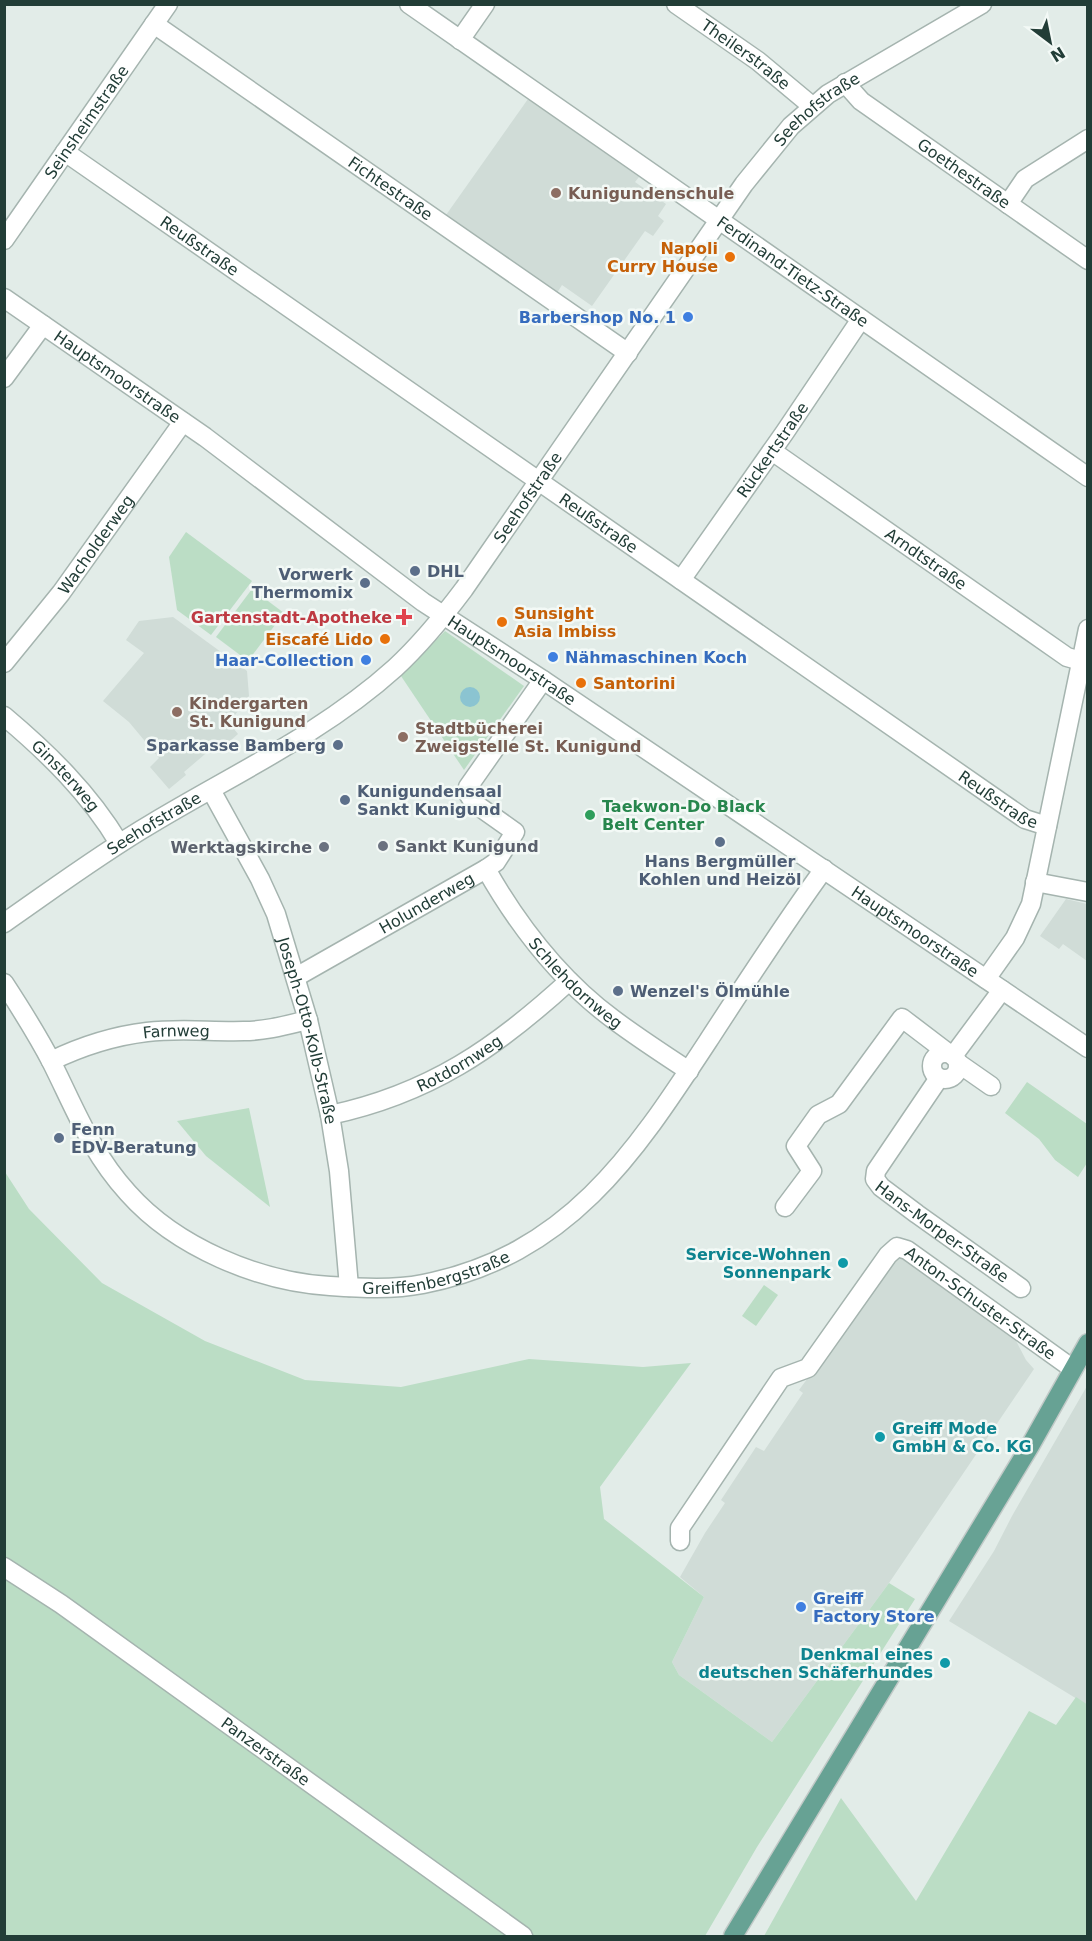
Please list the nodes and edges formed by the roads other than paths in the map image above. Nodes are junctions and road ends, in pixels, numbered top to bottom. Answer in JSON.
{"nodes":[{"id":1,"x":168,"y":4,"type":"edge"},
{"id":2,"x":409,"y":4,"type":"edge"},
{"id":3,"x":485,"y":4,"type":"edge"},
{"id":4,"x":676,"y":4,"type":"edge"},
{"id":5,"x":981,"y":4,"type":"edge"},
{"id":6,"x":154,"y":24,"type":"junction"},
{"id":7,"x":460,"y":40,"type":"junction"},
{"id":8,"x":845,"y":83,"type":"junction"},
{"id":9,"x":812,"y":106,"type":"junction"},
{"id":10,"x":1088,"y":139,"type":"edge"},
{"id":11,"x":65,"y":152,"type":"junction"},
{"id":12,"x":1008,"y":204,"type":"junction"},
{"id":13,"x":718,"y":221,"type":"junction"},
{"id":14,"x":4,"y":240,"type":"edge"},
{"id":15,"x":1088,"y":260,"type":"edge"},
{"id":16,"x":4,"y":298,"type":"edge"},
{"id":17,"x":861,"y":320,"type":"junction"},
{"id":18,"x":43,"y":324,"type":"junction"},
{"id":19,"x":628,"y":353,"type":"junction"},
{"id":20,"x":4,"y":378,"type":"edge"},
{"id":21,"x":183,"y":422,"type":"junction"},
{"id":22,"x":772,"y":451,"type":"junction"},
{"id":23,"x":1088,"y":477,"type":"edge"},
{"id":24,"x":539,"y":481,"type":"junction"},
{"id":25,"x":681,"y":580,"type":"junction"},
{"id":26,"x":444,"y":616,"type":"junction"},
{"id":27,"x":1088,"y":629,"type":"edge"},
{"id":28,"x":1081,"y":661,"type":"junction"},
{"id":29,"x":4,"y":663,"type":"edge"},
{"id":30,"x":543,"y":680,"type":"junction"},
{"id":31,"x":4,"y":716,"type":"edge"},
{"id":32,"x":211,"y":790,"type":"junction"},
{"id":33,"x":1047,"y":826,"type":"junction"},
{"id":34,"x":119,"y":843,"type":"junction"},
{"id":35,"x":486,"y":869,"type":"junction"},
{"id":36,"x":824,"y":869,"type":"junction"},
{"id":37,"x":1035,"y":882,"type":"junction"},
{"id":38,"x":1088,"y":892,"type":"edge"},
{"id":39,"x":4,"y":923,"type":"edge"},
{"id":40,"x":296,"y":977,"type":"junction"},
{"id":41,"x":986,"y":979,"type":"junction"},
{"id":42,"x":569,"y":981,"type":"junction"},
{"id":43,"x":4,"y":983,"type":"edge"},
{"id":44,"x":1002,"y":990,"type":"junction"},
{"id":45,"x":308,"y":1020,"type":"junction"},
{"id":46,"x":1088,"y":1048,"type":"edge"},
{"id":47,"x":953,"y":1057,"type":"junction"},
{"id":48,"x":51,"y":1061,"type":"junction"},
{"id":49,"x":689,"y":1071,"type":"junction"},
{"id":50,"x":992,"y":1086,"type":"dead end"},
{"id":51,"x":330,"y":1115,"type":"junction"},
{"id":52,"x":785,"y":1207,"type":"dead end"},
{"id":53,"x":349,"y":1287,"type":"junction"},
{"id":54,"x":1021,"y":1288,"type":"dead end"},
{"id":55,"x":1088,"y":1343,"type":"edge"},
{"id":56,"x":1073,"y":1369,"type":"junction"},
{"id":57,"x":680,"y":1541,"type":"dead end"},
{"id":58,"x":4,"y":1568,"type":"edge"},
{"id":59,"x":523,"y":1936,"type":"edge"},
{"id":60,"x":733,"y":1936,"type":"edge"}],
"edges":[{"from":1,"to":6,"type":"street","name":"Seinsheimstraße"},
{"from":2,"to":7,"type":"street","name":"Ferdinand-Tietz-Straße"},
{"from":3,"to":7,"type":"street"},
{"from":4,"to":9,"type":"street","name":"Theilerstraße"},
{"from":5,"to":8,"type":"street","name":"Seehofstraße"},
{"from":6,"to":11,"type":"street","name":"Seinsheimstraße"},
{"from":6,"to":19,"type":"street","name":"Fichtestraße"},
{"from":7,"to":13,"type":"street","name":"Ferdinand-Tietz-Straße"},
{"from":8,"to":9,"type":"street","name":"Seehofstraße"},
{"from":8,"to":12,"type":"street","name":"Goethestraße"},
{"from":9,"to":13,"type":"street","name":"Seehofstraße"},
{"from":10,"to":12,"type":"street"},
{"from":11,"to":14,"type":"street","name":"Seinsheimstraße"},
{"from":11,"to":24,"type":"street","name":"Reußstraße"},
{"from":12,"to":15,"type":"street","name":"Goethestraße"},
{"from":13,"to":17,"type":"street","name":"Ferdinand-Tietz-Straße"},
{"from":13,"to":19,"type":"street","name":"Seehofstraße"},
{"from":16,"to":18,"type":"street","name":"Hauptsmoorstraße"},
{"from":17,"to":22,"type":"street","name":"Rückertstraße"},
{"from":17,"to":23,"type":"street","name":"Ferdinand-Tietz-Straße"},
{"from":18,"to":20,"type":"street"},
{"from":18,"to":21,"type":"street","name":"Hauptsmoorstraße"},
{"from":19,"to":24,"type":"street","name":"Seehofstraße"},
{"from":21,"to":26,"type":"street","name":"Hauptsmoorstraße"},
{"from":21,"to":29,"type":"street","name":"Wacholderweg"},
{"from":22,"to":25,"type":"street","name":"Rückertstraße"},
{"from":22,"to":28,"type":"street","name":"Arndtstraße"},
{"from":24,"to":25,"type":"street","name":"Reußstraße"},
{"from":24,"to":26,"type":"street","name":"Seehofstraße"},
{"from":25,"to":33,"type":"street","name":"Reußstraße"},
{"from":26,"to":30,"type":"street","name":"Hauptsmoorstraße"},
{"from":26,"to":32,"type":"street","name":"Seehofstraße"},
{"from":27,"to":28,"type":"street"},
{"from":28,"to":33,"type":"street"},
{"from":30,"to":35,"type":"street","name":"Holunderweg"},
{"from":30,"to":36,"type":"street","name":"Hauptsmoorstraße"},
{"from":31,"to":34,"type":"street","name":"Ginsterweg"},
{"from":32,"to":34,"type":"street","name":"Seehofstraße"},
{"from":32,"to":40,"type":"street","name":"Joseph-Otto-Kolb-Straße"},
{"from":33,"to":37,"type":"street"},
{"from":34,"to":39,"type":"street","name":"Seehofstraße"},
{"from":35,"to":40,"type":"street","name":"Holunderweg"},
{"from":35,"to":42,"type":"street","name":"Schlehdornweg"},
{"from":36,"to":41,"type":"street","name":"Hauptsmoorstraße"},
{"from":36,"to":49,"type":"street","name":"Greiffenbergstraße"},
{"from":37,"to":38,"type":"street"},
{"from":37,"to":41,"type":"street"},
{"from":40,"to":45,"type":"street","name":"Joseph-Otto-Kolb-Straße"},
{"from":41,"to":44,"type":"street","name":"Hauptsmoorstraße"},
{"from":42,"to":49,"type":"street","name":"Schlehdornweg"},
{"from":42,"to":51,"type":"street","name":"Rotdornweg"},
{"from":43,"to":48,"type":"street","name":"Greiffenbergstraße"},
{"from":44,"to":46,"type":"street","name":"Hauptsmoorstraße"},
{"from":44,"to":47,"type":"street","name":"Hans-Morper-Straße"},
{"from":45,"to":48,"type":"street","name":"Farnweg"},
{"from":45,"to":51,"type":"street","name":"Joseph-Otto-Kolb-Straße"},
{"from":47,"to":50,"type":"street"},
{"from":47,"to":52,"type":"street"},
{"from":47,"to":54,"type":"street","name":"Hans-Morper-Straße"},
{"from":48,"to":53,"type":"street","name":"Greiffenbergstraße"},
{"from":49,"to":53,"type":"street","name":"Greiffenbergstraße"},
{"from":51,"to":53,"type":"street","name":"Joseph-Otto-Kolb-Straße"},
{"from":55,"to":56,"type":"main road"},
{"from":56,"to":57,"type":"street","name":"Anton-Schuster-Straße"},
{"from":56,"to":60,"type":"main road"},
{"from":58,"to":59,"type":"street","name":"Panzerstraße"}]}
